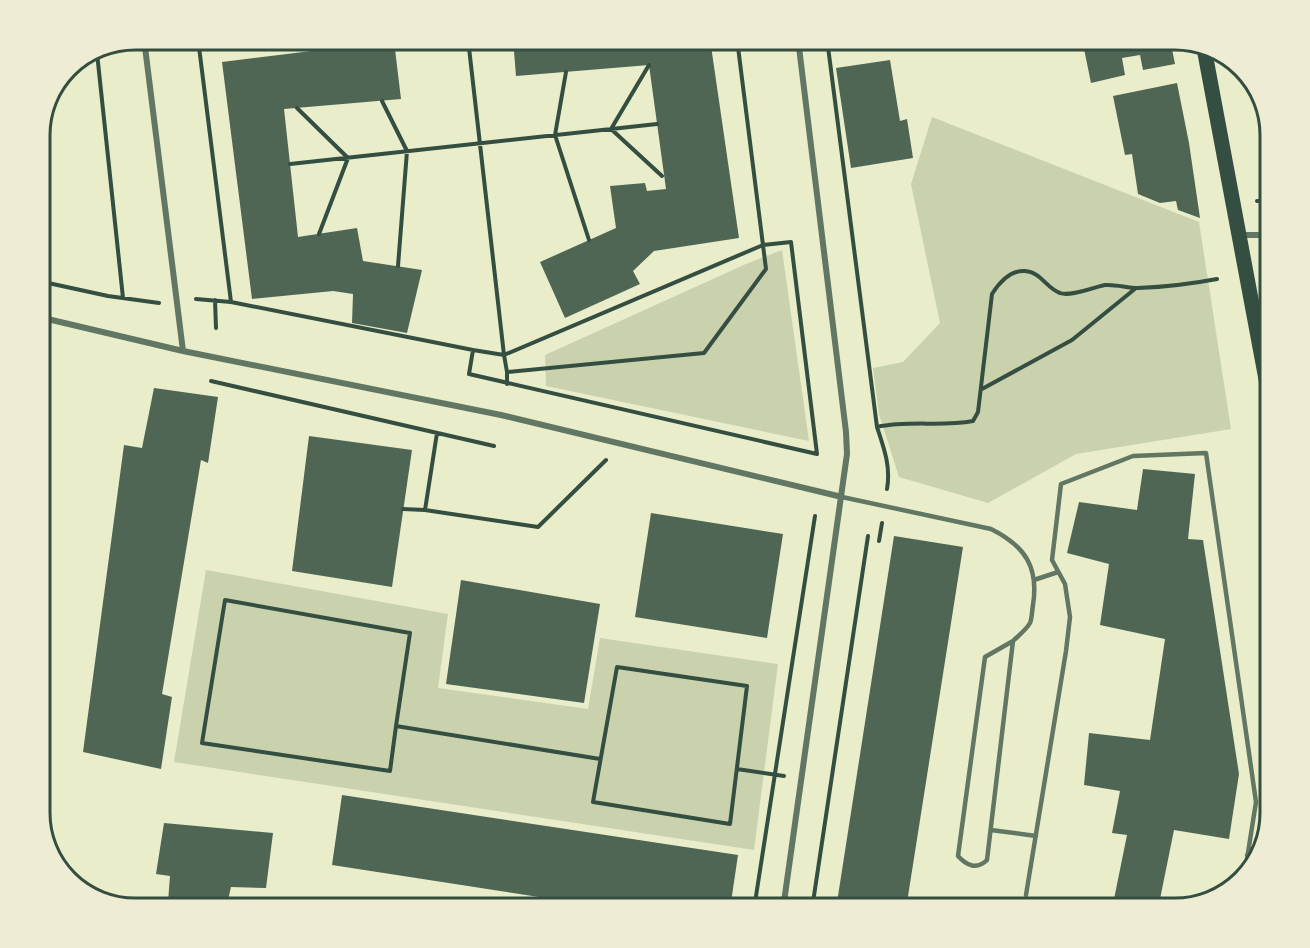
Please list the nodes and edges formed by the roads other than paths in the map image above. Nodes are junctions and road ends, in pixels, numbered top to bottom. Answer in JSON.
{"nodes":[{"id":1,"x":145,"y":49,"type":"edge"},
{"id":2,"x":799,"y":49,"type":"edge"},
{"id":3,"x":1205,"y":55,"type":"edge"},
{"id":4,"x":1239,"y":235,"type":"junction"},
{"id":5,"x":1260,"y":235,"type":"edge"},
{"id":6,"x":50,"y":320,"type":"edge"},
{"id":7,"x":1260,"y":347,"type":"edge"},
{"id":8,"x":183,"y":351,"type":"junction"},
{"id":9,"x":842,"y":497,"type":"junction"},
{"id":10,"x":1058,"y":572,"type":"junction"},
{"id":11,"x":1034,"y":580,"type":"junction"},
{"id":12,"x":1013,"y":641,"type":"junction"},
{"id":13,"x":991,"y":830,"type":"junction"},
{"id":14,"x":1036,"y":836,"type":"junction"},
{"id":15,"x":1247,"y":855,"type":"joint"},
{"id":16,"x":1246,"y":860,"type":"edge"},
{"id":17,"x":1026,"y":894,"type":"dead end"},
{"id":18,"x":785,"y":898,"type":"edge"}],
"edges":[{"from":1,"to":8,"type":"street"},
{"from":2,"to":9,"type":"street"},
{"from":3,"to":4,"type":"main road"},
{"from":4,"to":5,"type":"street"},
{"from":4,"to":7,"type":"main road"},
{"from":6,"to":8,"type":"street"},
{"from":8,"to":9,"type":"street"},
{"from":9,"to":11,"type":"lane"},
{"from":9,"to":18,"type":"street"},
{"from":10,"to":11,"type":"lane"},
{"from":10,"to":14,"type":"lane"},
{"from":10,"to":15,"type":"lane"},
{"from":11,"to":12,"type":"lane"},
{"from":12,"to":13,"type":"lane"},
{"from":12,"to":13,"type":"lane"},
{"from":13,"to":14,"type":"lane"},
{"from":14,"to":17,"type":"lane"},
{"from":15,"to":16,"type":"lane"}]}
